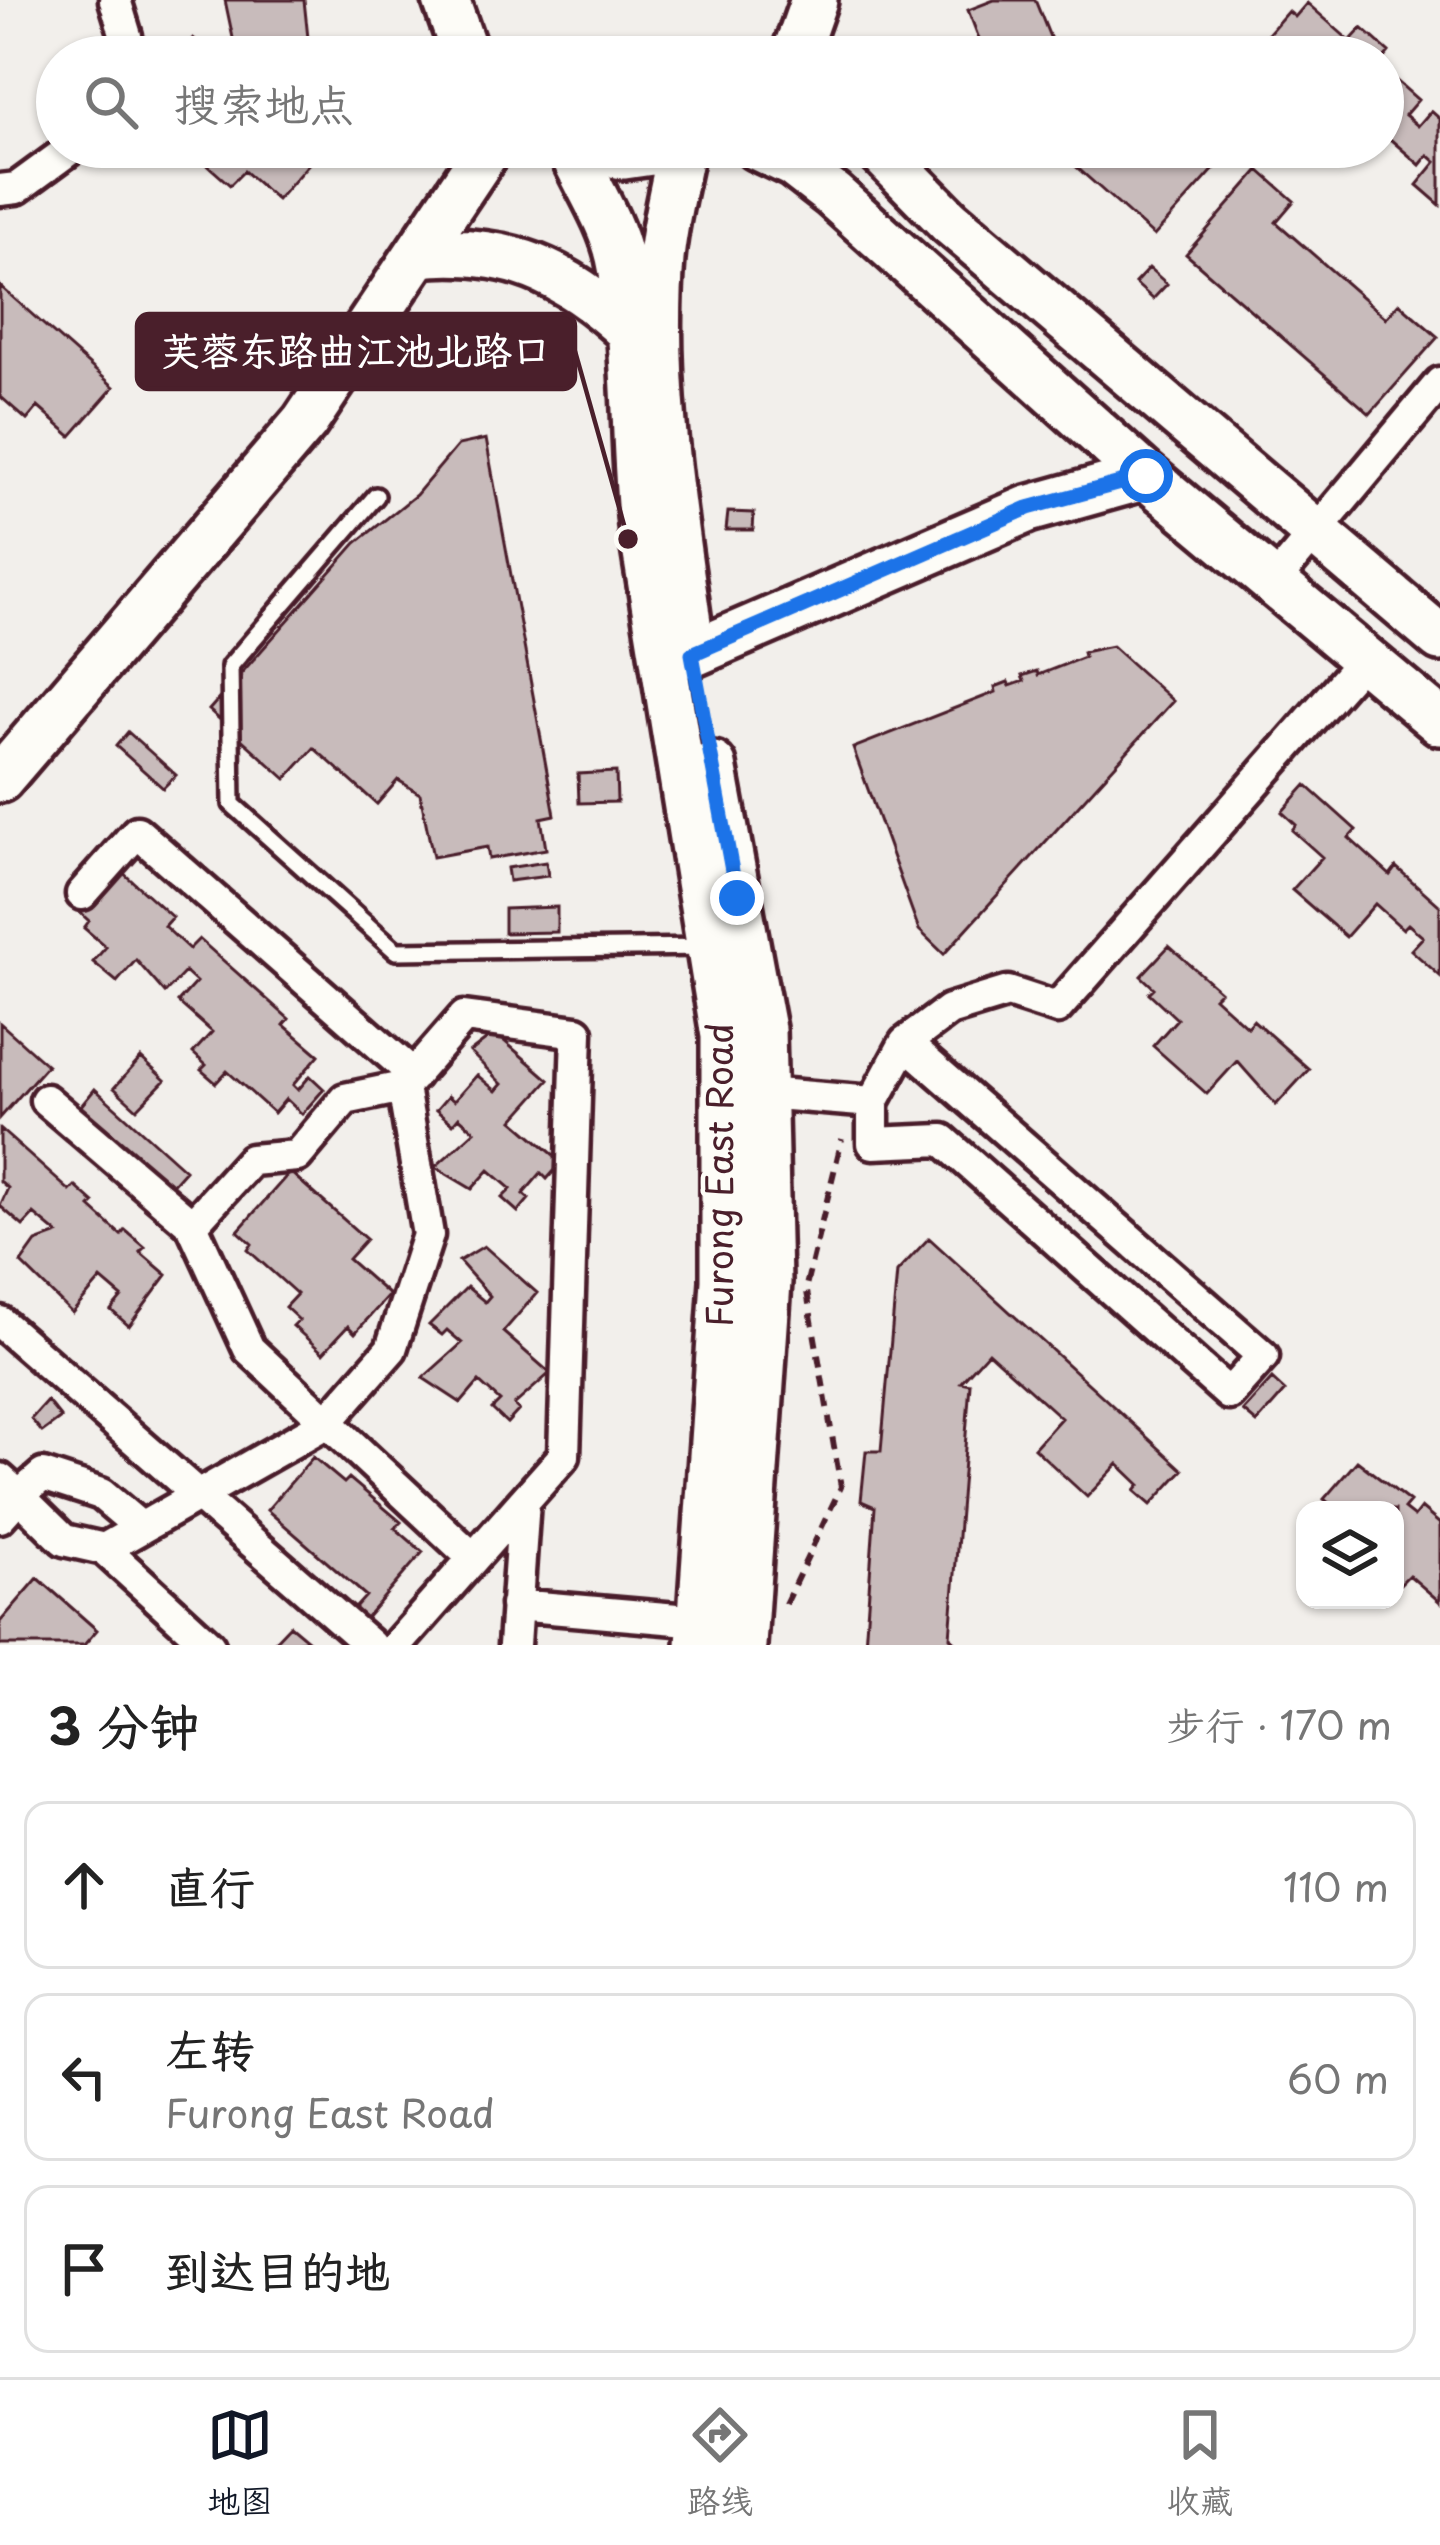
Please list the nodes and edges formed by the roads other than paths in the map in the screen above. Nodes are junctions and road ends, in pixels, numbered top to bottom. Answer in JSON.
{"nodes":[{"id":1,"x":115,"y":0,"type":"edge"},
{"id":2,"x":446,"y":0,"type":"edge"},
{"id":3,"x":814,"y":0,"type":"edge"},
{"id":4,"x":126,"y":36,"type":"edge"},
{"id":5,"x":459,"y":36,"type":"edge"},
{"id":6,"x":801,"y":36,"type":"edge"},
{"id":7,"x":823,"y":36,"type":"edge"},
{"id":8,"x":44,"y":168,"type":"edge"},
{"id":9,"x":475,"y":168,"type":"edge"},
{"id":10,"x":580,"y":168,"type":"edge"},
{"id":11,"x":679,"y":168,"type":"edge"},
{"id":12,"x":798,"y":168,"type":"edge"},
{"id":13,"x":897,"y":168,"type":"edge"},
{"id":14,"x":0,"y":190,"type":"edge"},
{"id":15,"x":418,"y":254,"type":"junction"},
{"id":16,"x":630,"y":332,"type":"junction"},
{"id":17,"x":1440,"y":383,"type":"edge"},
{"id":18,"x":1146,"y":476,"type":"junction"},
{"id":19,"x":376,"y":496,"type":"dead end"},
{"id":20,"x":1318,"y":533,"type":"junction"},
{"id":21,"x":1273,"y":583,"type":"junction"},
{"id":22,"x":1440,"y":638,"type":"edge"},
{"id":23,"x":692,"y":654,"type":"junction"},
{"id":24,"x":1363,"y":660,"type":"junction"},
{"id":25,"x":1440,"y":722,"type":"edge"},
{"id":26,"x":0,"y":779,"type":"edge"},
{"id":27,"x":82,"y":894,"type":"dead end"},
{"id":28,"x":710,"y":947,"type":"junction"},
{"id":29,"x":905,"y":1043,"type":"junction"},
{"id":30,"x":409,"y":1081,"type":"junction"},
{"id":31,"x":763,"y":1093,"type":"junction"},
{"id":32,"x":46,"y":1100,"type":"dead end"},
{"id":33,"x":862,"y":1101,"type":"junction"},
{"id":34,"x":192,"y":1225,"type":"junction"},
{"id":35,"x":0,"y":1322,"type":"edge"},
{"id":36,"x":326,"y":1423,"type":"junction"},
{"id":37,"x":198,"y":1496,"type":"junction"},
{"id":38,"x":6,"y":1497,"type":"edge"},
{"id":39,"x":524,"y":1501,"type":"junction"},
{"id":40,"x":141,"y":1528,"type":"junction"},
{"id":41,"x":104,"y":1549,"type":"junction"},
{"id":42,"x":473,"y":1558,"type":"junction"},
{"id":43,"x":517,"y":1605,"type":"junction"},
{"id":44,"x":699,"y":1633,"type":"edge"},
{"id":45,"x":209,"y":1645,"type":"edge"},
{"id":46,"x":370,"y":1645,"type":"edge"},
{"id":47,"x":397,"y":1645,"type":"edge"},
{"id":48,"x":514,"y":1645,"type":"edge"},
{"id":49,"x":742,"y":1645,"type":"edge"}],
"edges":[{"from":1,"to":4,"type":"street"},
{"from":2,"to":5,"type":"main road"},
{"from":3,"to":6,"type":"main road"},
{"from":3,"to":7,"type":"main road"},
{"from":8,"to":14,"type":"street"},
{"from":9,"to":15,"type":"main road"},
{"from":10,"to":16,"type":"main road","name":"Furong East Road"},
{"from":11,"to":23,"type":"main road","name":"Furong East Road"},
{"from":12,"to":18,"type":"main road"},
{"from":13,"to":20,"type":"main road"},
{"from":15,"to":16,"type":"main road"},
{"from":15,"to":26,"type":"main road"},
{"from":16,"to":28,"type":"main road","name":"Furong East Road"},
{"from":17,"to":20,"type":"street"},
{"from":18,"to":21,"type":"main road"},
{"from":18,"to":23,"type":"main road"},
{"from":19,"to":28,"type":"lane"},
{"from":20,"to":21,"type":"street"},
{"from":20,"to":22,"type":"main road"},
{"from":21,"to":24,"type":"main road"},
{"from":23,"to":31,"type":"main road","name":"Furong East Road"},
{"from":24,"to":25,"type":"main road"},
{"from":24,"to":29,"type":"street"},
{"from":27,"to":30,"type":"street"},
{"from":28,"to":44,"type":"main road","name":"Furong East Road"},
{"from":29,"to":33,"type":"street"},
{"from":29,"to":33,"type":"street"},
{"from":30,"to":34,"type":"street"},
{"from":30,"to":36,"type":"street"},
{"from":30,"to":39,"type":"street"},
{"from":31,"to":33,"type":"street"},
{"from":31,"to":49,"type":"main road","name":"Furong East Road"},
{"from":32,"to":34,"type":"street"},
{"from":34,"to":36,"type":"street"},
{"from":35,"to":37,"type":"street"},
{"from":36,"to":37,"type":"street"},
{"from":36,"to":42,"type":"street"},
{"from":37,"to":40,"type":"street"},
{"from":37,"to":46,"type":"street"},
{"from":38,"to":40,"type":"street"},
{"from":38,"to":41,"type":"street"},
{"from":39,"to":42,"type":"street"},
{"from":39,"to":43,"type":"street"},
{"from":40,"to":41,"type":"street"},
{"from":41,"to":45,"type":"street"},
{"from":42,"to":47,"type":"street"},
{"from":43,"to":44,"type":"street"},
{"from":43,"to":48,"type":"street"}]}
